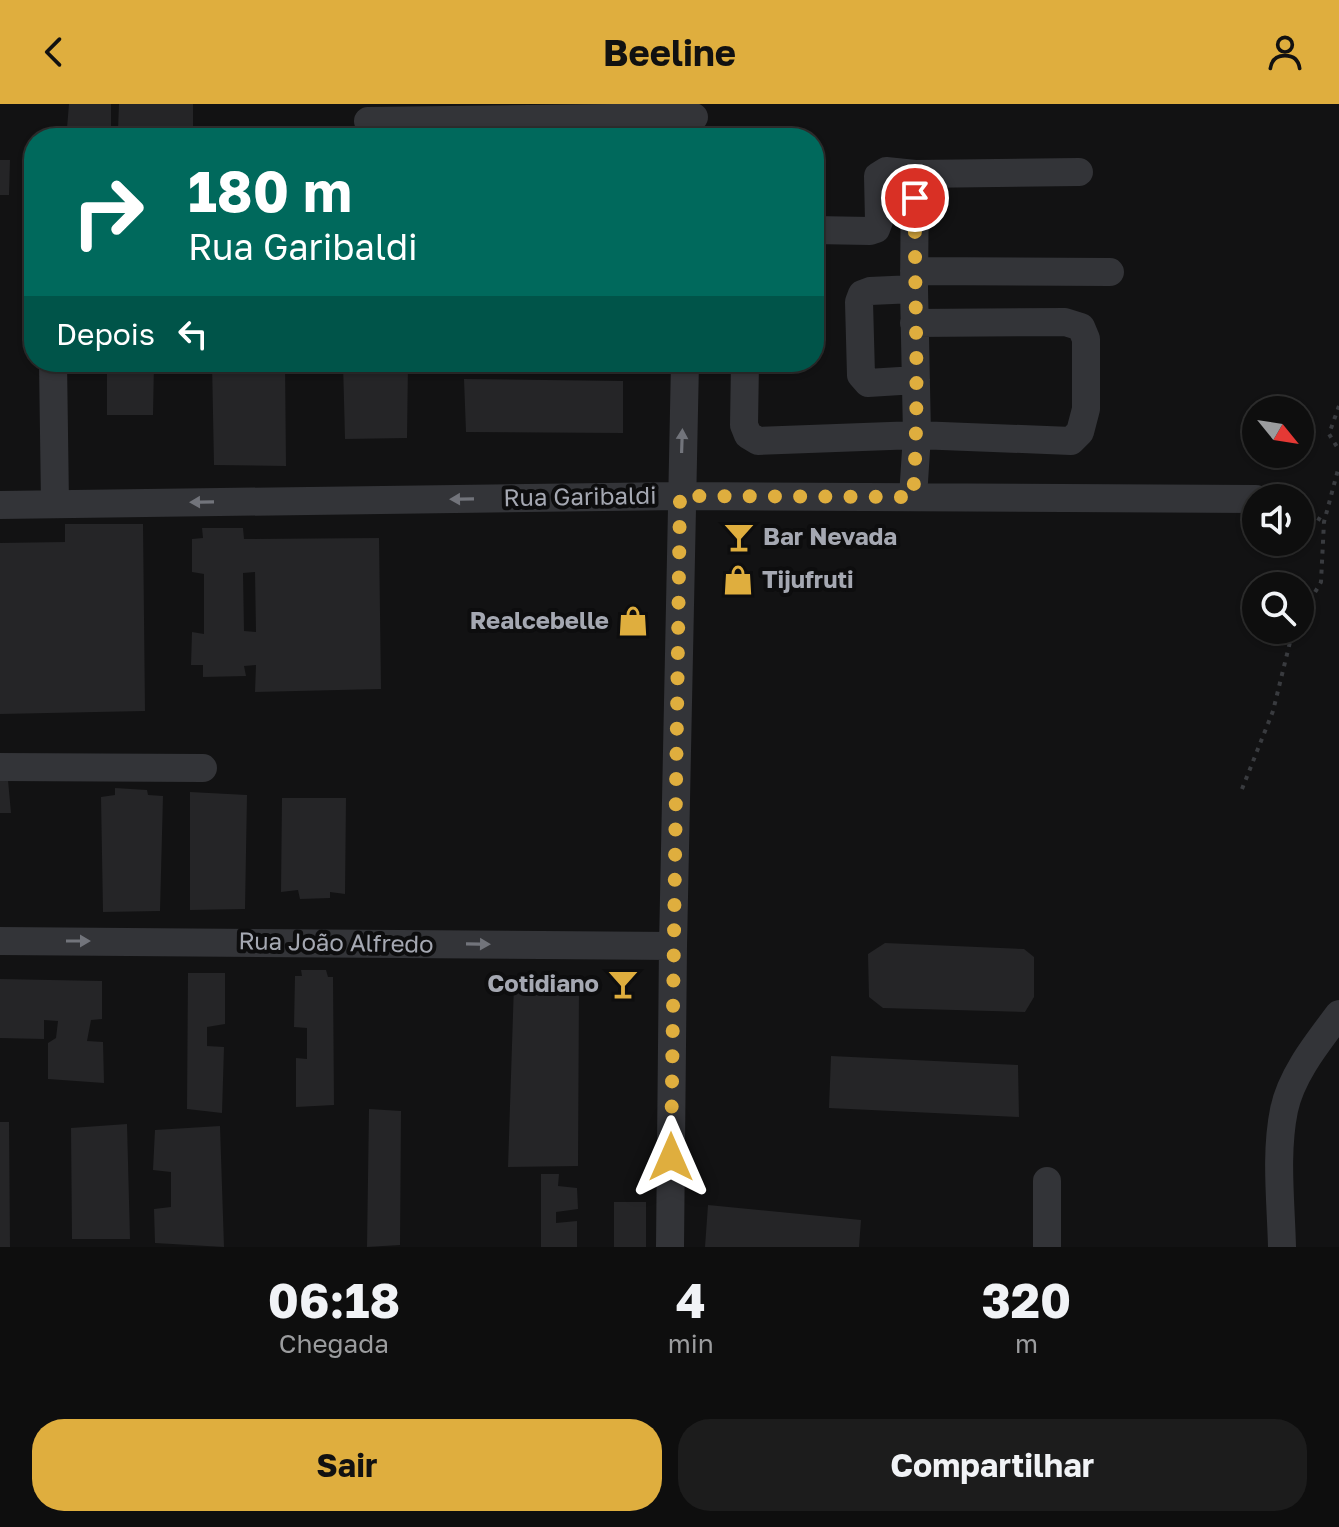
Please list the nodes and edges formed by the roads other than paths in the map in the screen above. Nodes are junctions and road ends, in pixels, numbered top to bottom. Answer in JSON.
{"nodes":[{"id":1,"x":694,"y":120,"type":"edge"},
{"id":2,"x":368,"y":121,"type":"dead end"},
{"id":3,"x":1079,"y":172,"type":"dead end"},
{"id":4,"x":915,"y":174,"type":"junction"},
{"id":5,"x":824,"y":230,"type":"edge"},
{"id":6,"x":1110,"y":272,"type":"dead end"},
{"id":7,"x":914,"y":280,"type":"junction"},
{"id":8,"x":914,"y":323,"type":"junction"},
{"id":9,"x":53,"y":372,"type":"edge"},
{"id":10,"x":685,"y":372,"type":"edge"},
{"id":11,"x":745,"y":372,"type":"edge"},
{"id":12,"x":916,"y":380,"type":"junction"},
{"id":13,"x":917,"y":435,"type":"junction"},
{"id":14,"x":680,"y":496,"type":"junction"},
{"id":15,"x":913,"y":497,"type":"junction"},
{"id":16,"x":1242,"y":499,"type":"edge"},
{"id":17,"x":55,"y":504,"type":"junction"},
{"id":18,"x":0,"y":505,"type":"edge"},
{"id":19,"x":0,"y":767,"type":"edge"},
{"id":20,"x":203,"y":768,"type":"dead end"},
{"id":21,"x":0,"y":941,"type":"edge"},
{"id":22,"x":673,"y":946,"type":"junction"},
{"id":23,"x":1339,"y":1014,"type":"edge"},
{"id":24,"x":1047,"y":1181,"type":"dead end"},
{"id":25,"x":670,"y":1247,"type":"edge"},
{"id":26,"x":1047,"y":1247,"type":"edge"},
{"id":27,"x":1282,"y":1247,"type":"edge"}],
"edges":[{"from":1,"to":2,"type":"street"},
{"from":3,"to":4,"type":"street"},
{"from":4,"to":5,"type":"street"},
{"from":4,"to":7,"type":"street"},
{"from":6,"to":7,"type":"street"},
{"from":7,"to":8,"type":"street"},
{"from":7,"to":12,"type":"street"},
{"from":8,"to":12,"type":"street"},
{"from":8,"to":13,"type":"street"},
{"from":9,"to":17,"type":"street"},
{"from":14,"to":10,"type":"street","one_way":true},
{"from":11,"to":13,"type":"street"},
{"from":12,"to":13,"type":"street"},
{"from":13,"to":15,"type":"street"},
{"from":14,"to":15,"type":"street","name":"Rua Garibaldi"},
{"from":14,"to":17,"type":"street","name":"Rua Garibaldi","one_way":true},
{"from":14,"to":22,"type":"street"},
{"from":15,"to":16,"type":"street","name":"Rua Garibaldi"},
{"from":17,"to":18,"type":"street","name":"Rua Garibaldi"},
{"from":19,"to":20,"type":"street"},
{"from":21,"to":22,"type":"street","name":"Rua João Alfredo","one_way":true},
{"from":22,"to":25,"type":"street"},
{"from":23,"to":27,"type":"street"},
{"from":24,"to":26,"type":"street"}]}
